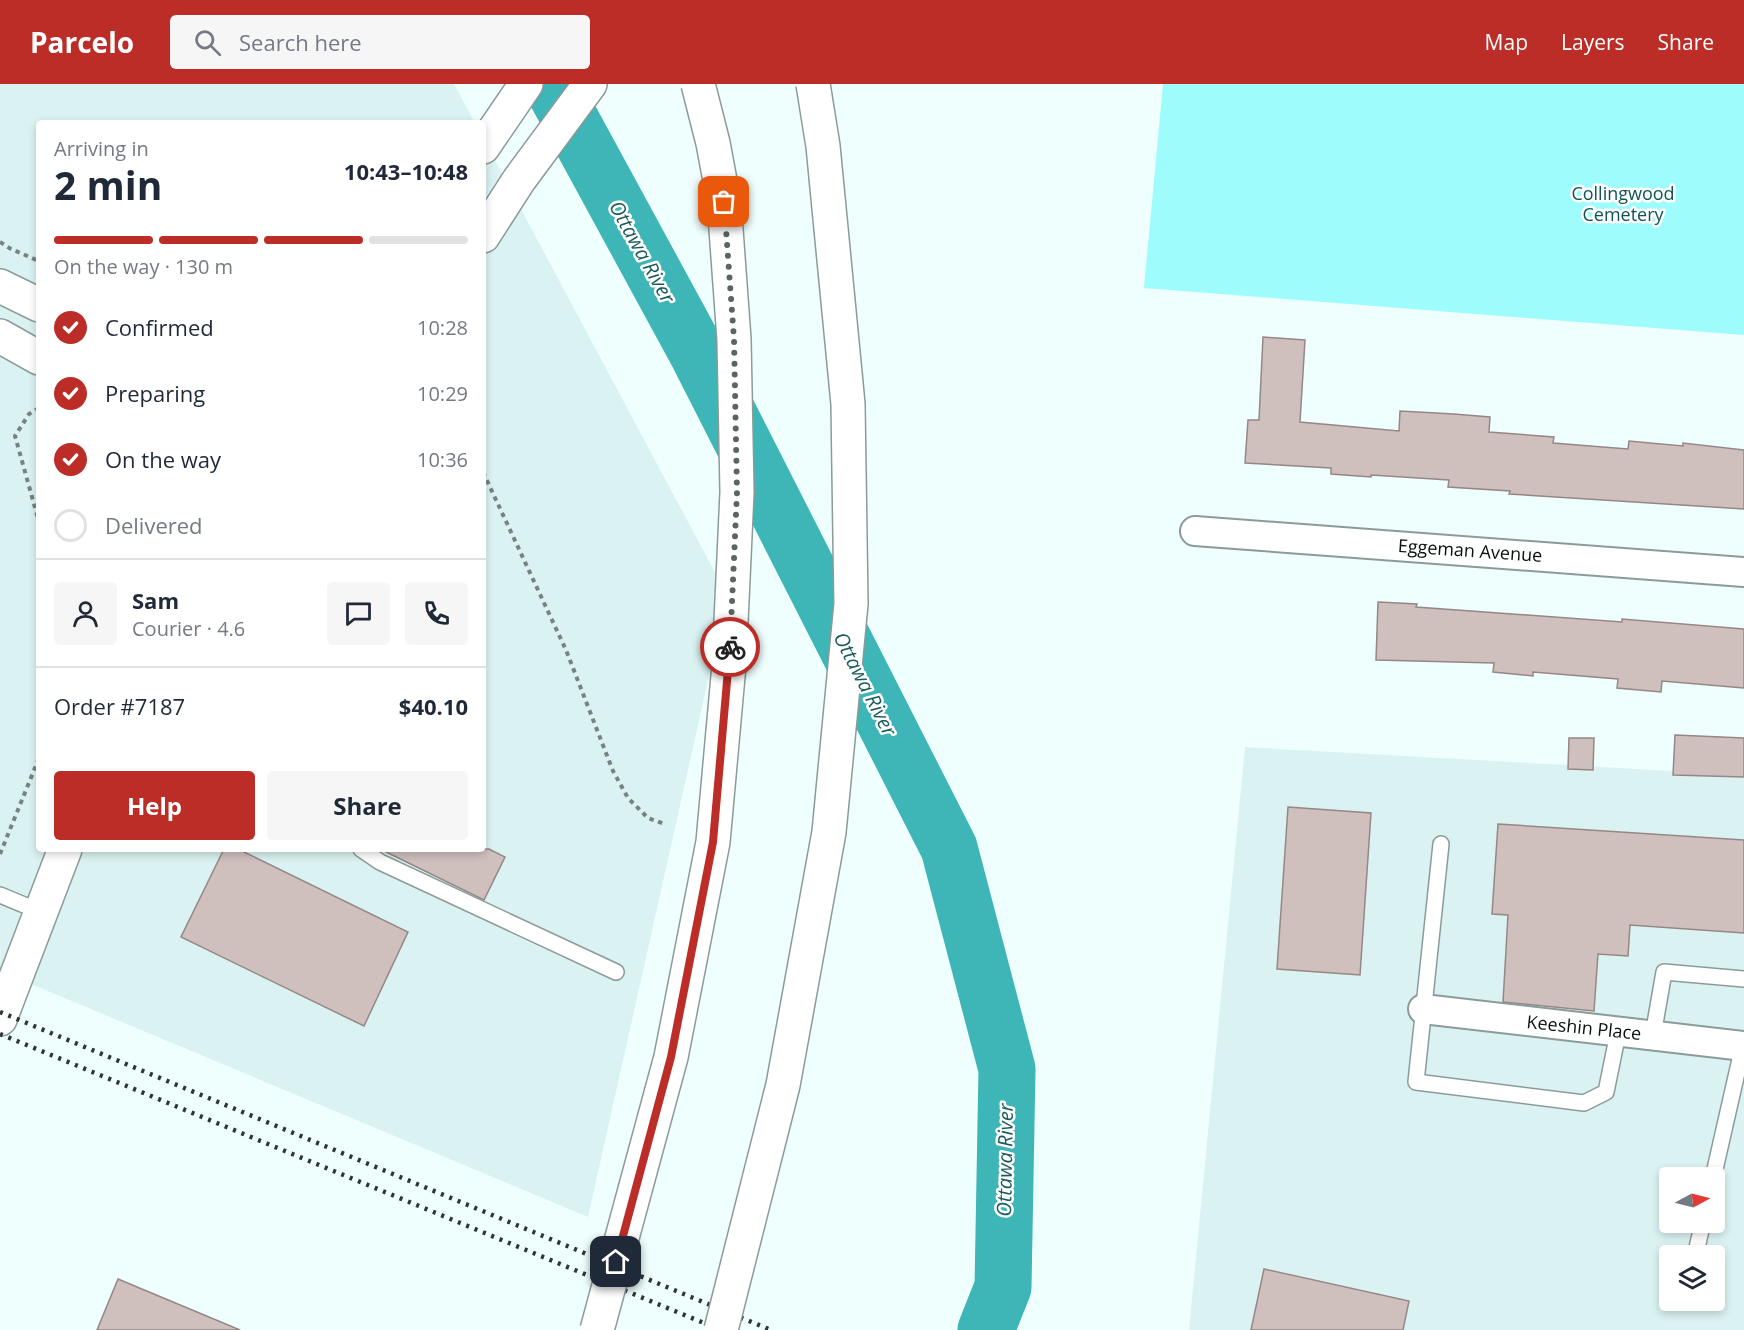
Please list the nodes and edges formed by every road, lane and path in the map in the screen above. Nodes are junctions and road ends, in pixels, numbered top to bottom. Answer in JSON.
{"nodes":[{"id":1,"x":526,"y":84,"type":"edge"},
{"id":2,"x":590,"y":84,"type":"edge"},
{"id":3,"x":698,"y":84,"type":"edge"},
{"id":4,"x":813,"y":84,"type":"edge"},
{"id":5,"x":487,"y":140,"type":"edge"},
{"id":6,"x":486,"y":231,"type":"edge"},
{"id":7,"x":0,"y":242,"type":"edge"},
{"id":8,"x":36,"y":260,"type":"edge"},
{"id":9,"x":0,"y":286,"type":"edge"},
{"id":10,"x":36,"y":304,"type":"edge"},
{"id":11,"x":0,"y":336,"type":"edge"},
{"id":12,"x":36,"y":356,"type":"edge"},
{"id":13,"x":36,"y":410,"type":"edge"},
{"id":14,"x":486,"y":478,"type":"edge"},
{"id":15,"x":36,"y":511,"type":"edge"},
{"id":16,"x":1195,"y":531,"type":"dead end"},
{"id":17,"x":1744,"y":572,"type":"edge"},
{"id":18,"x":36,"y":765,"type":"edge"},
{"id":19,"x":665,"y":824,"type":"dead end"},
{"id":20,"x":1441,"y":843,"type":"dead end"},
{"id":21,"x":64,"y":852,"type":"edge"},
{"id":22,"x":366,"y":852,"type":"edge"},
{"id":23,"x":0,"y":854,"type":"edge"},
{"id":24,"x":0,"y":895,"type":"edge"},
{"id":25,"x":41,"y":912,"type":"junction"},
{"id":26,"x":616,"y":972,"type":"dead end"},
{"id":27,"x":1744,"y":980,"type":"edge"},
{"id":28,"x":1423,"y":1009,"type":"junction"},
{"id":29,"x":0,"y":1019,"type":"edge"},
{"id":30,"x":1618,"y":1033,"type":"junction"},
{"id":31,"x":1653,"y":1035,"type":"junction"},
{"id":32,"x":1744,"y":1046,"type":"edge"},
{"id":33,"x":1716,"y":1167,"type":"edge"},
{"id":34,"x":597,"y":1330,"type":"edge"},
{"id":35,"x":721,"y":1330,"type":"edge"}],
"edges":[{"from":1,"to":5,"type":"main road"},
{"from":2,"to":6,"type":"main road"},
{"from":3,"to":34,"type":"main road","bridge":true},
{"from":4,"to":35,"type":"main road","bridge":true},
{"from":7,"to":8,"type":"path"},
{"from":9,"to":10,"type":"main road"},
{"from":11,"to":12,"type":"main road"},
{"from":13,"to":15,"type":"path"},
{"from":14,"to":19,"type":"path"},
{"from":16,"to":17,"type":"street","name":"Eggeman Avenue"},
{"from":18,"to":23,"type":"path"},
{"from":20,"to":28,"type":"lane"},
{"from":21,"to":25,"type":"main road"},
{"from":22,"to":26,"type":"lane"},
{"from":24,"to":25,"type":"lane"},
{"from":25,"to":29,"type":"main road"},
{"from":27,"to":31,"type":"lane"},
{"from":28,"to":30,"type":"street","name":"Keeshin Place"},
{"from":28,"to":30,"type":"lane"},
{"from":30,"to":31,"type":"street","name":"Keeshin Place"},
{"from":31,"to":32,"type":"street","name":"Keeshin Place"},
{"from":32,"to":33,"type":"lane"}]}
